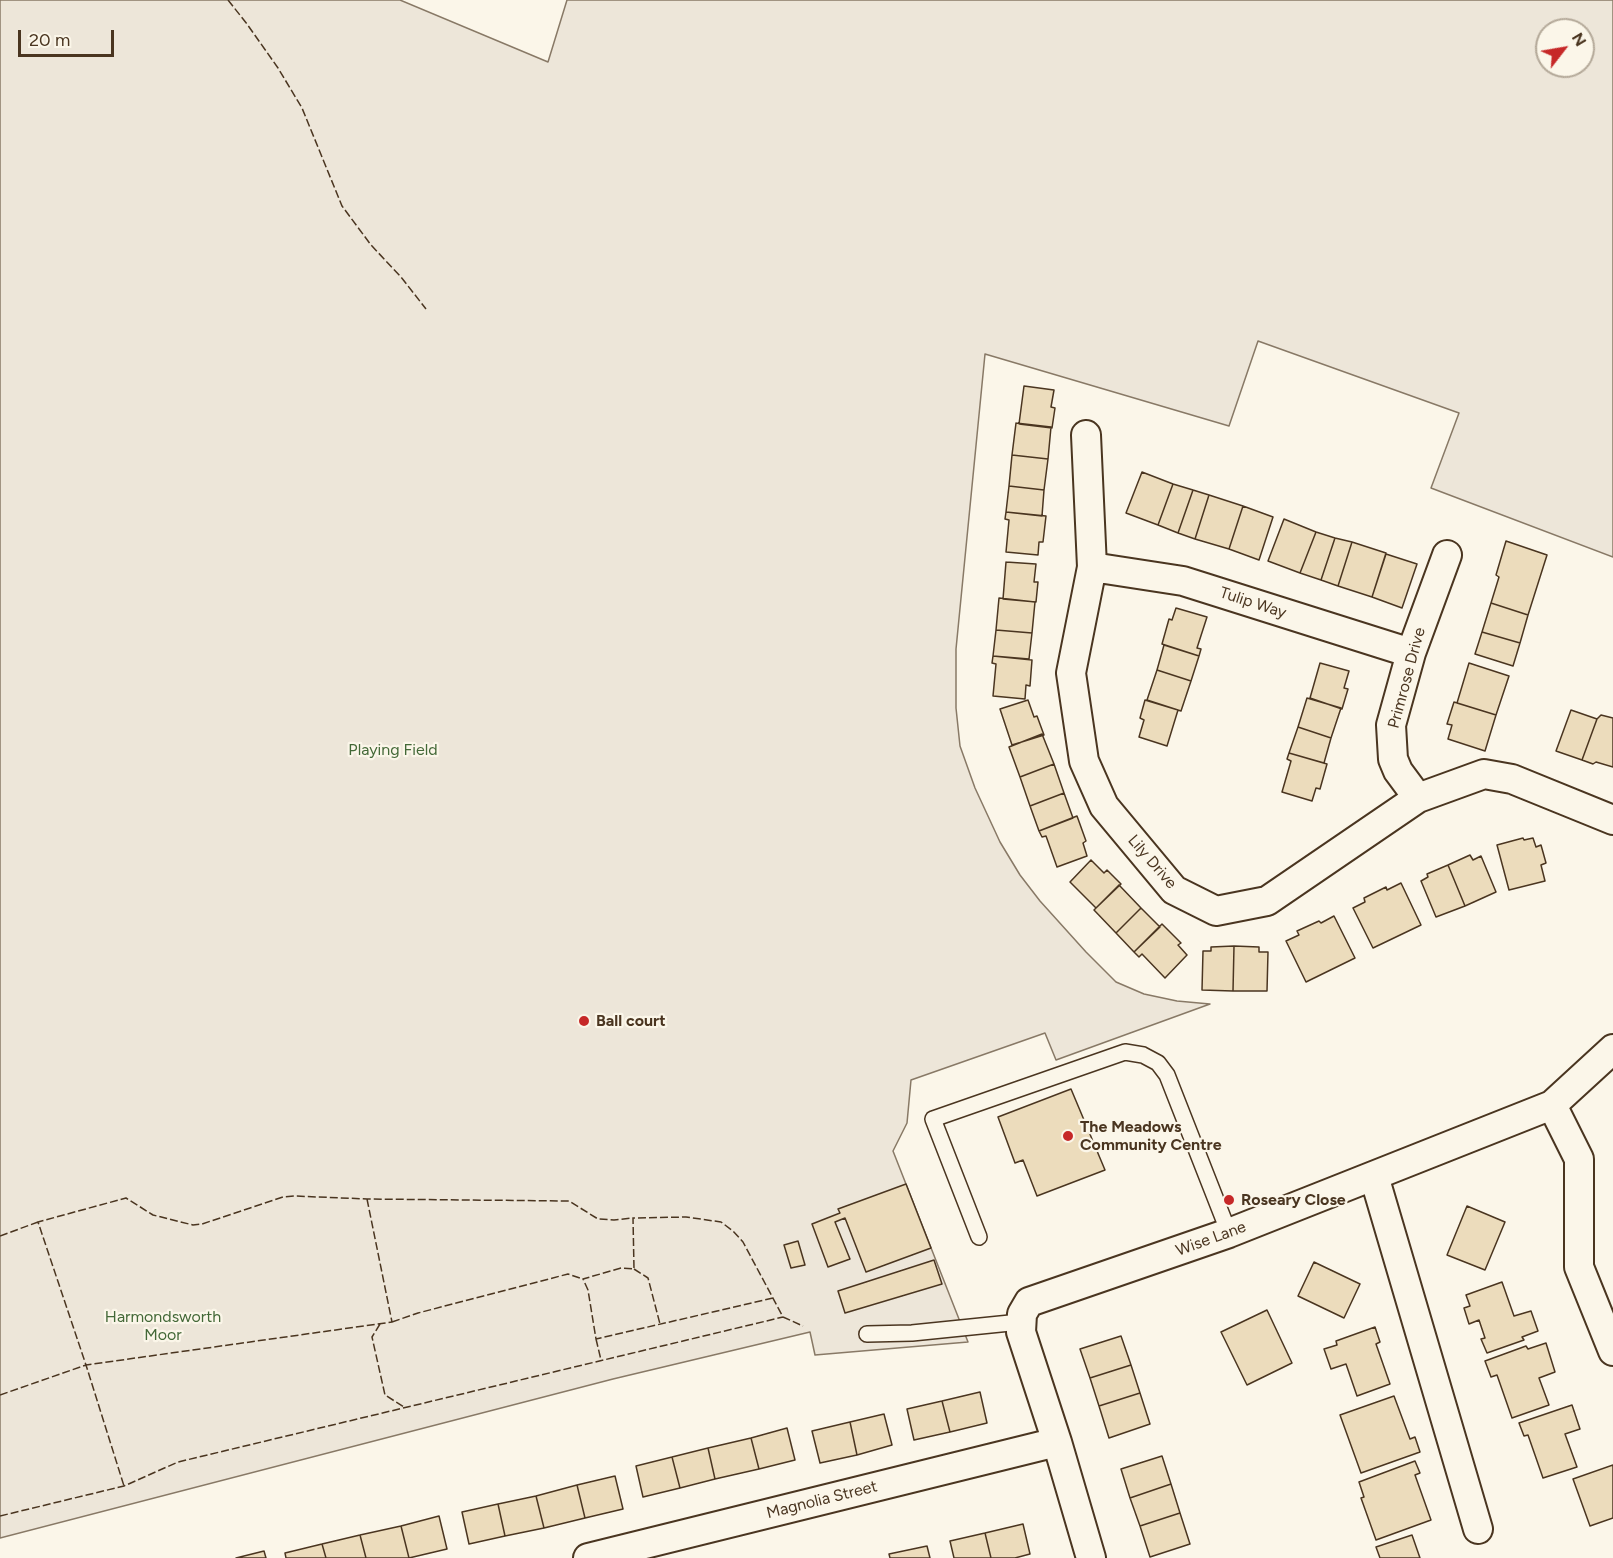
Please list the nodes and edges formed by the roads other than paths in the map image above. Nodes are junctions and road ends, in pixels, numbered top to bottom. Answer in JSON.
{"nodes":[{"id":1,"x":1086,"y":435,"type":"dead end"},
{"id":2,"x":1447,"y":555,"type":"dead end"},
{"id":3,"x":1092,"y":567,"type":"junction"},
{"id":4,"x":1411,"y":653,"type":"junction"},
{"id":5,"x":1418,"y":798,"type":"junction"},
{"id":6,"x":1613,"y":819,"type":"edge"},
{"id":7,"x":1613,"y":1049,"type":"edge"},
{"id":8,"x":1552,"y":1105,"type":"junction"},
{"id":9,"x":1374,"y":1176,"type":"junction"},
{"id":10,"x":1229,"y":1233,"type":"junction"},
{"id":11,"x":979,"y":1236,"type":"dead end"},
{"id":12,"x":1020,"y":1322,"type":"junction"},
{"id":13,"x":867,"y":1334,"type":"dead end"},
{"id":14,"x":1613,"y":1351,"type":"edge"},
{"id":15,"x":1057,"y":1442,"type":"junction"},
{"id":16,"x":1478,"y":1529,"type":"dead end"},
{"id":17,"x":588,"y":1558,"type":"edge"},
{"id":18,"x":1091,"y":1558,"type":"edge"}],
"edges":[{"from":1,"to":3,"type":"street","name":"Lily Drive"},
{"from":2,"to":4,"type":"street","name":"Primrose Drive"},
{"from":3,"to":4,"type":"street","name":"Tulip Way"},
{"from":3,"to":5,"type":"street","name":"Lily Drive"},
{"from":4,"to":5,"type":"street","name":"Primrose Drive"},
{"from":5,"to":6,"type":"street","name":"Lily Drive"},
{"from":7,"to":8,"type":"street","name":"Wise Lane"},
{"from":8,"to":9,"type":"street","name":"Wise Lane"},
{"from":8,"to":14,"type":"street"},
{"from":9,"to":10,"type":"street","name":"Wise Lane"},
{"from":9,"to":16,"type":"street"},
{"from":10,"to":11,"type":"lane"},
{"from":10,"to":12,"type":"street","name":"Wise Lane"},
{"from":12,"to":13,"type":"lane"},
{"from":12,"to":15,"type":"street"},
{"from":15,"to":17,"type":"street","name":"Magnolia Street"},
{"from":15,"to":18,"type":"street"}]}
